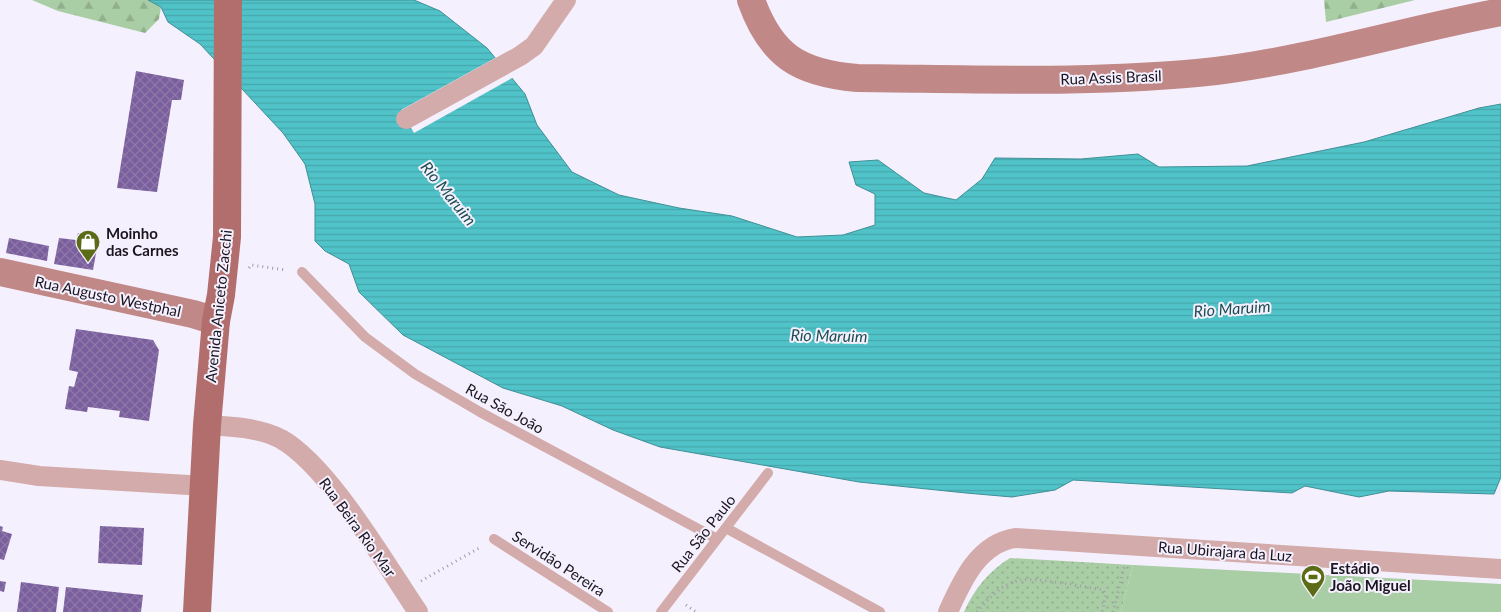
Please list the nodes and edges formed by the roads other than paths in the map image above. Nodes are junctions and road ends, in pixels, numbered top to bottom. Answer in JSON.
{"nodes":[{"id":1,"x":228,"y":0,"type":"edge"},
{"id":2,"x":566,"y":0,"type":"edge"},
{"id":3,"x":751,"y":0,"type":"edge"},
{"id":4,"x":1501,"y":12,"type":"edge"},
{"id":5,"x":406,"y":119,"type":"dead end"},
{"id":6,"x":0,"y":272,"type":"edge"},
{"id":7,"x":302,"y":272,"type":"road end"},
{"id":8,"x":216,"y":321,"type":"junction"},
{"id":9,"x":207,"y":425,"type":"junction"},
{"id":10,"x":0,"y":470,"type":"edge"},
{"id":11,"x":768,"y":473,"type":"dead end"},
{"id":12,"x":205,"y":486,"type":"junction"},
{"id":13,"x":726,"y":528,"type":"junction"},
{"id":14,"x":494,"y":539,"type":"road end"},
{"id":15,"x":717,"y":539,"type":"junction"},
{"id":16,"x":1501,"y":569,"type":"edge"},
{"id":17,"x":197,"y":612,"type":"edge"},
{"id":18,"x":418,"y":612,"type":"edge"},
{"id":19,"x":608,"y":612,"type":"edge"},
{"id":20,"x":660,"y":612,"type":"edge"},
{"id":21,"x":880,"y":612,"type":"edge"},
{"id":22,"x":948,"y":612,"type":"edge"}],
"edges":[{"from":1,"to":8,"type":"main road","name":"Avenida Aniceto Zacchi"},
{"from":2,"to":5,"type":"street"},
{"from":3,"to":4,"type":"street","name":"Rua Assis Brasil"},
{"from":6,"to":8,"type":"street","name":"Rua Augusto Westphal"},
{"from":7,"to":15,"type":"lane","name":"Rua São João"},
{"from":8,"to":9,"type":"main road","name":"Avenida Aniceto Zacchi"},
{"from":9,"to":12,"type":"main road","name":"Avenida Aniceto Zacchi"},
{"from":9,"to":18,"type":"street","name":"Rua Beira Rio Mar"},
{"from":10,"to":12,"type":"street"},
{"from":11,"to":13,"type":"lane","name":"Rua São Paulo"},
{"from":12,"to":17,"type":"main road","name":"Avenida Aniceto Zacchi"},
{"from":13,"to":15,"type":"lane","name":"Rua São Paulo"},
{"from":13,"to":21,"type":"lane"},
{"from":14,"to":19,"type":"lane","name":"Servidão Pereira"},
{"from":15,"to":20,"type":"lane","name":"Rua São Paulo"},
{"from":16,"to":22,"type":"street","name":"Rua Ubirajara da Luz"}]}
